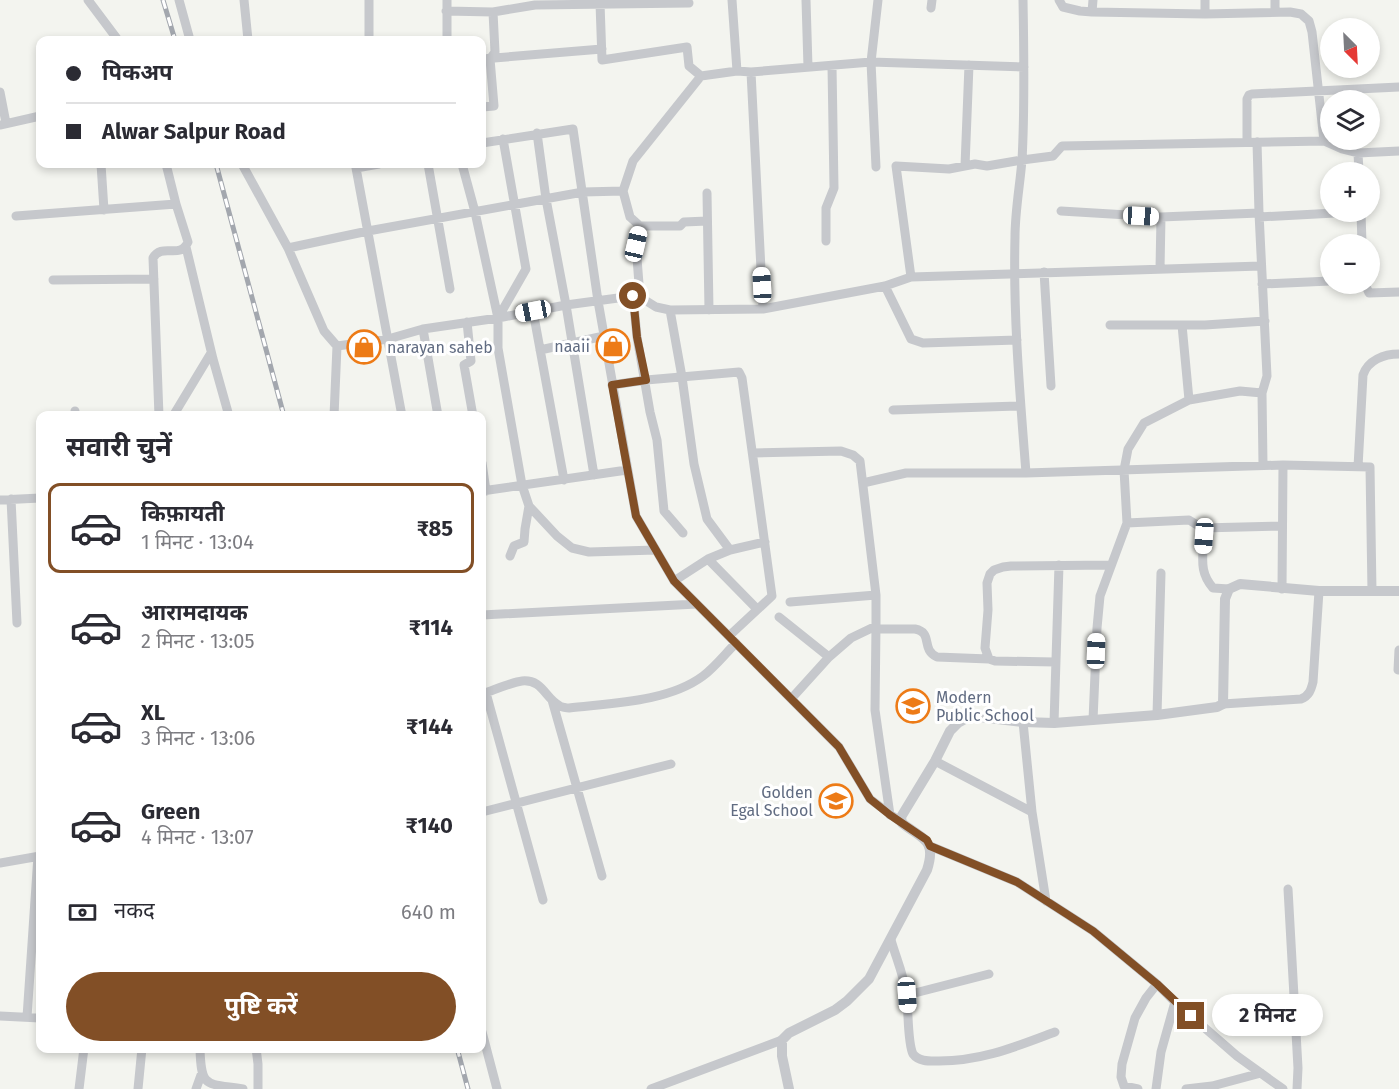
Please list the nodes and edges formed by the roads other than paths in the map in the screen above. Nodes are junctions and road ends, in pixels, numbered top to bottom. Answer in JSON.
{"nodes":[{"id":1,"x":88,"y":0,"type":"edge"},
{"id":2,"x":179,"y":0,"type":"edge"},
{"id":3,"x":244,"y":0,"type":"edge"},
{"id":4,"x":369,"y":0,"type":"edge"},
{"id":5,"x":447,"y":0,"type":"edge"},
{"id":6,"x":732,"y":0,"type":"edge"},
{"id":7,"x":806,"y":0,"type":"edge"},
{"id":8,"x":878,"y":0,"type":"edge"},
{"id":9,"x":1023,"y":0,"type":"edge"},
{"id":10,"x":1059,"y":0,"type":"edge"},
{"id":11,"x":1093,"y":0,"type":"edge"},
{"id":12,"x":1138,"y":0,"type":"edge"},
{"id":13,"x":1205,"y":0,"type":"edge"},
{"id":14,"x":1275,"y":0,"type":"edge"},
{"id":15,"x":600,"y":3,"type":"junction"},
{"id":16,"x":689,"y":3,"type":"dead end"},
{"id":17,"x":446,"y":10,"type":"junction"},
{"id":18,"x":493,"y":12,"type":"junction"},
{"id":19,"x":1092,"y":12,"type":"junction"},
{"id":20,"x":1137,"y":12,"type":"junction"},
{"id":21,"x":1275,"y":12,"type":"junction"},
{"id":22,"x":1205,"y":14,"type":"junction"},
{"id":23,"x":116,"y":36,"type":"edge"},
{"id":24,"x":189,"y":36,"type":"edge"},
{"id":25,"x":248,"y":36,"type":"edge"},
{"id":26,"x":369,"y":36,"type":"edge"},
{"id":27,"x":447,"y":36,"type":"edge"},
{"id":28,"x":602,"y":49,"type":"junction"},
{"id":29,"x":486,"y":59,"type":"edge"},
{"id":30,"x":871,"y":62,"type":"junction"},
{"id":31,"x":969,"y":65,"type":"junction"},
{"id":32,"x":832,"y":66,"type":"junction"},
{"id":33,"x":1024,"y":67,"type":"junction"},
{"id":34,"x":808,"y":68,"type":"junction"},
{"id":35,"x":737,"y":71,"type":"junction"},
{"id":36,"x":751,"y":72,"type":"junction"},
{"id":37,"x":701,"y":76,"type":"junction"},
{"id":38,"x":1399,"y":87,"type":"edge"},
{"id":39,"x":1318,"y":91,"type":"junction"},
{"id":40,"x":0,"y":92,"type":"edge"},
{"id":41,"x":486,"y":106,"type":"edge"},
{"id":42,"x":1320,"y":108,"type":"edge"},
{"id":43,"x":36,"y":117,"type":"edge"},
{"id":44,"x":3,"y":124,"type":"edge"},
{"id":45,"x":537,"y":133,"type":"junction"},
{"id":46,"x":503,"y":139,"type":"junction"},
{"id":47,"x":1320,"y":141,"type":"edge"},
{"id":48,"x":486,"y":142,"type":"edge"},
{"id":49,"x":1252,"y":142,"type":"junction"},
{"id":50,"x":1346,"y":150,"type":"edge"},
{"id":51,"x":1399,"y":151,"type":"edge"},
{"id":52,"x":1358,"y":153,"type":"junction"},
{"id":53,"x":1022,"y":160,"type":"junction"},
{"id":54,"x":1358,"y":162,"type":"edge"},
{"id":55,"x":876,"y":166,"type":"dead end"},
{"id":56,"x":965,"y":166,"type":"junction"},
{"id":57,"x":101,"y":168,"type":"edge"},
{"id":58,"x":167,"y":168,"type":"edge"},
{"id":59,"x":244,"y":168,"type":"edge"},
{"id":60,"x":356,"y":168,"type":"edge"},
{"id":61,"x":429,"y":168,"type":"edge"},
{"id":62,"x":463,"y":168,"type":"edge"},
{"id":63,"x":623,"y":191,"type":"junction"},
{"id":64,"x":583,"y":192,"type":"junction"},
{"id":65,"x":707,"y":193,"type":"dead end"},
{"id":66,"x":546,"y":199,"type":"junction"},
{"id":67,"x":176,"y":204,"type":"junction"},
{"id":68,"x":514,"y":205,"type":"junction"},
{"id":69,"x":104,"y":210,"type":"junction"},
{"id":70,"x":1061,"y":211,"type":"dead end"},
{"id":71,"x":475,"y":212,"type":"junction"},
{"id":72,"x":1320,"y":213,"type":"edge"},
{"id":73,"x":1259,"y":215,"type":"junction"},
{"id":74,"x":16,"y":216,"type":"dead end"},
{"id":75,"x":1161,"y":217,"type":"junction"},
{"id":76,"x":437,"y":219,"type":"junction"},
{"id":77,"x":707,"y":221,"type":"junction"},
{"id":78,"x":640,"y":226,"type":"junction"},
{"id":79,"x":368,"y":231,"type":"junction"},
{"id":80,"x":826,"y":241,"type":"dead end"},
{"id":81,"x":186,"y":247,"type":"junction"},
{"id":82,"x":288,"y":248,"type":"junction"},
{"id":83,"x":1261,"y":266,"type":"junction"},
{"id":84,"x":1160,"y":269,"type":"junction"},
{"id":85,"x":1044,"y":272,"type":"junction"},
{"id":86,"x":1015,"y":273,"type":"junction"},
{"id":87,"x":911,"y":277,"type":"junction"},
{"id":88,"x":154,"y":279,"type":"junction"},
{"id":89,"x":53,"y":280,"type":"dead end"},
{"id":90,"x":1320,"y":281,"type":"edge"},
{"id":91,"x":1262,"y":284,"type":"junction"},
{"id":92,"x":885,"y":286,"type":"junction"},
{"id":93,"x":450,"y":289,"type":"dead end"},
{"id":94,"x":1399,"y":292,"type":"edge"},
{"id":95,"x":1380,"y":293,"type":"edge"},
{"id":96,"x":636,"y":296,"type":"junction"},
{"id":97,"x":598,"y":301,"type":"junction"},
{"id":98,"x":566,"y":305,"type":"junction"},
{"id":99,"x":763,"y":309,"type":"junction"},
{"id":100,"x":670,"y":310,"type":"junction"},
{"id":101,"x":709,"y":310,"type":"junction"},
{"id":102,"x":533,"y":311,"type":"junction"},
{"id":103,"x":498,"y":318,"type":"junction"},
{"id":104,"x":1265,"y":321,"type":"junction"},
{"id":105,"x":467,"y":322,"type":"junction"},
{"id":106,"x":1110,"y":325,"type":"dead end"},
{"id":107,"x":1182,"y":325,"type":"junction"},
{"id":108,"x":423,"y":329,"type":"junction"},
{"id":109,"x":604,"y":336,"type":"junction"},
{"id":110,"x":388,"y":339,"type":"junction"},
{"id":111,"x":1017,"y":340,"type":"junction"},
{"id":112,"x":572,"y":343,"type":"junction"},
{"id":113,"x":337,"y":346,"type":"junction"},
{"id":114,"x":540,"y":350,"type":"junction"},
{"id":115,"x":212,"y":353,"type":"junction"},
{"id":116,"x":1399,"y":354,"type":"edge"},
{"id":117,"x":682,"y":377,"type":"junction"},
{"id":118,"x":646,"y":380,"type":"junction"},
{"id":119,"x":612,"y":385,"type":"junction"},
{"id":120,"x":1051,"y":386,"type":"dead end"},
{"id":121,"x":1262,"y":393,"type":"junction"},
{"id":122,"x":1189,"y":400,"type":"junction"},
{"id":123,"x":1020,"y":406,"type":"junction"},
{"id":124,"x":894,"y":410,"type":"dead end"},
{"id":125,"x":159,"y":411,"type":"edge"},
{"id":126,"x":176,"y":411,"type":"edge"},
{"id":127,"x":228,"y":411,"type":"edge"},
{"id":128,"x":334,"y":411,"type":"edge"},
{"id":129,"x":401,"y":411,"type":"edge"},
{"id":130,"x":437,"y":411,"type":"edge"},
{"id":131,"x":472,"y":411,"type":"edge"},
{"id":132,"x":753,"y":453,"type":"junction"},
{"id":133,"x":1263,"y":465,"type":"junction"},
{"id":134,"x":1283,"y":465,"type":"junction"},
{"id":135,"x":1358,"y":467,"type":"junction"},
{"id":136,"x":627,"y":470,"type":"junction"},
{"id":137,"x":1125,"y":470,"type":"junction"},
{"id":138,"x":1026,"y":473,"type":"junction"},
{"id":139,"x":594,"y":475,"type":"junction"},
{"id":140,"x":564,"y":480,"type":"junction"},
{"id":141,"x":863,"y":483,"type":"junction"},
{"id":142,"x":522,"y":485,"type":"junction"},
{"id":143,"x":486,"y":491,"type":"edge"},
{"id":144,"x":36,"y":498,"type":"edge"},
{"id":145,"x":11,"y":499,"type":"junction"},
{"id":146,"x":0,"y":500,"type":"edge"},
{"id":147,"x":529,"y":506,"type":"junction"},
{"id":148,"x":1128,"y":523,"type":"junction"},
{"id":149,"x":1282,"y":526,"type":"junction"},
{"id":150,"x":1202,"y":528,"type":"junction"},
{"id":151,"x":683,"y":533,"type":"dead end"},
{"id":152,"x":765,"y":542,"type":"junction"},
{"id":153,"x":656,"y":550,"type":"junction"},
{"id":154,"x":730,"y":550,"type":"junction"},
{"id":155,"x":510,"y":556,"type":"dead end"},
{"id":156,"x":708,"y":559,"type":"junction"},
{"id":157,"x":1059,"y":565,"type":"junction"},
{"id":158,"x":1111,"y":565,"type":"junction"},
{"id":159,"x":1161,"y":573,"type":"dead end"},
{"id":160,"x":674,"y":581,"type":"junction"},
{"id":161,"x":1229,"y":589,"type":"junction"},
{"id":162,"x":1282,"y":589,"type":"junction"},
{"id":163,"x":1319,"y":591,"type":"junction"},
{"id":164,"x":1372,"y":591,"type":"junction"},
{"id":165,"x":1399,"y":591,"type":"edge"},
{"id":166,"x":876,"y":595,"type":"junction"},
{"id":167,"x":790,"y":602,"type":"dead end"},
{"id":168,"x":697,"y":604,"type":"junction"},
{"id":169,"x":757,"y":609,"type":"junction"},
{"id":170,"x":486,"y":615,"type":"edge"},
{"id":171,"x":779,"y":618,"type":"dead end"},
{"id":172,"x":17,"y":623,"type":"dead end"},
{"id":173,"x":876,"y":628,"type":"junction"},
{"id":174,"x":732,"y":640,"type":"junction"},
{"id":175,"x":1399,"y":650,"type":"edge"},
{"id":176,"x":829,"y":657,"type":"junction"},
{"id":177,"x":989,"y":659,"type":"junction"},
{"id":178,"x":1055,"y":662,"type":"junction"},
{"id":179,"x":1398,"y":670,"type":"edge"},
{"id":180,"x":486,"y":693,"type":"edge"},
{"id":181,"x":791,"y":699,"type":"junction"},
{"id":182,"x":552,"y":700,"type":"junction"},
{"id":183,"x":486,"y":701,"type":"edge"},
{"id":184,"x":1223,"y":704,"type":"junction"},
{"id":185,"x":1157,"y":715,"type":"junction"},
{"id":186,"x":1093,"y":720,"type":"junction"},
{"id":187,"x":1023,"y":722,"type":"junction"},
{"id":188,"x":1054,"y":723,"type":"junction"},
{"id":189,"x":935,"y":761,"type":"junction"},
{"id":190,"x":671,"y":764,"type":"dead end"},
{"id":191,"x":576,"y":788,"type":"junction"},
{"id":192,"x":517,"y":803,"type":"junction"},
{"id":193,"x":486,"y":811,"type":"edge"},
{"id":194,"x":1032,"y":812,"type":"junction"},
{"id":195,"x":890,"y":815,"type":"junction"},
{"id":196,"x":902,"y":823,"type":"junction"},
{"id":197,"x":930,"y":846,"type":"junction"},
{"id":198,"x":36,"y":857,"type":"edge"},
{"id":199,"x":0,"y":863,"type":"edge"},
{"id":200,"x":602,"y":876,"type":"dead end"},
{"id":201,"x":1288,"y":889,"type":"dead end"},
{"id":202,"x":36,"y":896,"type":"edge"},
{"id":203,"x":543,"y":900,"type":"dead end"},
{"id":204,"x":1046,"y":901,"type":"junction"},
{"id":205,"x":891,"y":940,"type":"junction"},
{"id":206,"x":989,"y":974,"type":"dead end"},
{"id":207,"x":1157,"y":984,"type":"junction"},
{"id":208,"x":907,"y":995,"type":"junction"},
{"id":209,"x":1175,"y":1002,"type":"junction"},
{"id":210,"x":0,"y":1016,"type":"edge"},
{"id":211,"x":27,"y":1017,"type":"junction"},
{"id":212,"x":36,"y":1018,"type":"edge"},
{"id":213,"x":1055,"y":1032,"type":"dead end"},
{"id":214,"x":782,"y":1040,"type":"junction"},
{"id":215,"x":486,"y":1047,"type":"edge"},
{"id":216,"x":83,"y":1053,"type":"edge"},
{"id":217,"x":142,"y":1053,"type":"edge"},
{"id":218,"x":200,"y":1053,"type":"edge"},
{"id":219,"x":257,"y":1053,"type":"edge"},
{"id":220,"x":1261,"y":1073,"type":"junction"},
{"id":221,"x":201,"y":1075,"type":"junction"},
{"id":222,"x":680,"y":1078,"type":"junction"},
{"id":223,"x":1213,"y":1088,"type":"edge"},
{"id":224,"x":79,"y":1089,"type":"edge"},
{"id":225,"x":138,"y":1089,"type":"edge"},
{"id":226,"x":196,"y":1089,"type":"edge"},
{"id":227,"x":243,"y":1089,"type":"edge"},
{"id":228,"x":258,"y":1089,"type":"edge"},
{"id":229,"x":497,"y":1089,"type":"edge"},
{"id":230,"x":651,"y":1089,"type":"edge"},
{"id":231,"x":684,"y":1089,"type":"edge"},
{"id":232,"x":789,"y":1089,"type":"edge"},
{"id":233,"x":1138,"y":1089,"type":"edge"},
{"id":234,"x":1156,"y":1089,"type":"edge"},
{"id":235,"x":1186,"y":1089,"type":"edge"},
{"id":236,"x":1283,"y":1089,"type":"edge"},
{"id":237,"x":1297,"y":1089,"type":"edge"}],
"edges":[{"from":1,"to":23,"type":"street"},
{"from":2,"to":24,"type":"street"},
{"from":3,"to":25,"type":"street"},
{"from":4,"to":26,"type":"street"},
{"from":5,"to":17,"type":"street"},
{"from":6,"to":35,"type":"street"},
{"from":7,"to":34,"type":"street"},
{"from":8,"to":30,"type":"street"},
{"from":9,"to":33,"type":"street"},
{"from":10,"to":19,"type":"street"},
{"from":11,"to":19,"type":"street"},
{"from":12,"to":20,"type":"street"},
{"from":13,"to":22,"type":"street"},
{"from":14,"to":21,"type":"street"},
{"from":15,"to":16,"type":"street"},
{"from":15,"to":18,"type":"street"},
{"from":15,"to":28,"type":"street"},
{"from":17,"to":18,"type":"street"},
{"from":17,"to":27,"type":"street"},
{"from":18,"to":29,"type":"street"},
{"from":19,"to":20,"type":"street"},
{"from":20,"to":22,"type":"street"},
{"from":21,"to":22,"type":"street"},
{"from":21,"to":39,"type":"street"},
{"from":28,"to":29,"type":"street"},
{"from":28,"to":37,"type":"street"},
{"from":29,"to":41,"type":"street"},
{"from":30,"to":31,"type":"street"},
{"from":30,"to":32,"type":"street"},
{"from":30,"to":55,"type":"street"},
{"from":31,"to":33,"type":"street"},
{"from":31,"to":56,"type":"street"},
{"from":32,"to":34,"type":"street"},
{"from":32,"to":80,"type":"street"},
{"from":33,"to":53,"type":"street"},
{"from":34,"to":36,"type":"street"},
{"from":35,"to":36,"type":"street"},
{"from":35,"to":37,"type":"street"},
{"from":36,"to":99,"type":"street"},
{"from":37,"to":63,"type":"street"},
{"from":38,"to":39,"type":"street"},
{"from":39,"to":42,"type":"street"},
{"from":39,"to":49,"type":"street"},
{"from":40,"to":44,"type":"street"},
{"from":43,"to":44,"type":"street"},
{"from":45,"to":46,"type":"street"},
{"from":45,"to":64,"type":"street"},
{"from":45,"to":66,"type":"street"},
{"from":46,"to":48,"type":"street"},
{"from":46,"to":68,"type":"street"},
{"from":47,"to":49,"type":"street"},
{"from":49,"to":53,"type":"street"},
{"from":49,"to":73,"type":"street"},
{"from":50,"to":52,"type":"street"},
{"from":51,"to":52,"type":"street"},
{"from":52,"to":54,"type":"street"},
{"from":53,"to":56,"type":"street"},
{"from":53,"to":86,"type":"street"},
{"from":56,"to":87,"type":"street"},
{"from":57,"to":69,"type":"street"},
{"from":58,"to":67,"type":"street"},
{"from":59,"to":82,"type":"street"},
{"from":60,"to":79,"type":"street"},
{"from":61,"to":76,"type":"street"},
{"from":62,"to":71,"type":"street"},
{"from":63,"to":64,"type":"street"},
{"from":63,"to":78,"type":"street"},
{"from":64,"to":66,"type":"street"},
{"from":64,"to":97,"type":"street"},
{"from":65,"to":77,"type":"street"},
{"from":66,"to":68,"type":"street"},
{"from":66,"to":98,"type":"street"},
{"from":67,"to":69,"type":"street"},
{"from":67,"to":81,"type":"street"},
{"from":68,"to":71,"type":"street"},
{"from":68,"to":103,"type":"street"},
{"from":69,"to":74,"type":"street"},
{"from":70,"to":75,"type":"street"},
{"from":71,"to":76,"type":"street"},
{"from":71,"to":103,"type":"street"},
{"from":72,"to":73,"type":"street"},
{"from":73,"to":75,"type":"street"},
{"from":73,"to":83,"type":"street"},
{"from":75,"to":84,"type":"street"},
{"from":76,"to":79,"type":"street"},
{"from":76,"to":93,"type":"street"},
{"from":77,"to":78,"type":"street"},
{"from":77,"to":101,"type":"street"},
{"from":78,"to":96,"type":"street"},
{"from":79,"to":82,"type":"street"},
{"from":79,"to":110,"type":"street"},
{"from":81,"to":88,"type":"street"},
{"from":81,"to":115,"type":"street"},
{"from":82,"to":113,"type":"street"},
{"from":83,"to":84,"type":"street"},
{"from":83,"to":91,"type":"street"},
{"from":84,"to":85,"type":"street"},
{"from":85,"to":86,"type":"street"},
{"from":85,"to":120,"type":"street"},
{"from":86,"to":87,"type":"street"},
{"from":86,"to":111,"type":"street"},
{"from":87,"to":92,"type":"street"},
{"from":88,"to":89,"type":"street"},
{"from":88,"to":125,"type":"street"},
{"from":90,"to":91,"type":"street"},
{"from":91,"to":104,"type":"street"},
{"from":92,"to":99,"type":"street"},
{"from":92,"to":111,"type":"street"},
{"from":94,"to":95,"type":"street"},
{"from":96,"to":97,"type":"street"},
{"from":96,"to":100,"type":"street"},
{"from":96,"to":118,"type":"street"},
{"from":97,"to":98,"type":"street"},
{"from":97,"to":109,"type":"street"},
{"from":98,"to":102,"type":"street"},
{"from":98,"to":112,"type":"street"},
{"from":99,"to":101,"type":"street"},
{"from":100,"to":101,"type":"street"},
{"from":100,"to":117,"type":"street"},
{"from":102,"to":103,"type":"street"},
{"from":102,"to":114,"type":"street"},
{"from":103,"to":105,"type":"street"},
{"from":103,"to":142,"type":"street"},
{"from":104,"to":107,"type":"street"},
{"from":104,"to":121,"type":"street"},
{"from":105,"to":108,"type":"street"},
{"from":105,"to":131,"type":"street"},
{"from":106,"to":107,"type":"street"},
{"from":107,"to":122,"type":"street"},
{"from":108,"to":110,"type":"street"},
{"from":108,"to":130,"type":"street"},
{"from":109,"to":112,"type":"street"},
{"from":109,"to":119,"type":"street"},
{"from":110,"to":113,"type":"street"},
{"from":110,"to":129,"type":"street"},
{"from":111,"to":123,"type":"street"},
{"from":112,"to":114,"type":"street"},
{"from":112,"to":139,"type":"street"},
{"from":113,"to":128,"type":"street"},
{"from":114,"to":140,"type":"street"},
{"from":115,"to":126,"type":"street"},
{"from":115,"to":127,"type":"street"},
{"from":116,"to":135,"type":"street"},
{"from":117,"to":118,"type":"street"},
{"from":117,"to":132,"type":"street"},
{"from":117,"to":154,"type":"street"},
{"from":118,"to":119,"type":"street"},
{"from":118,"to":151,"type":"street"},
{"from":119,"to":136,"type":"street"},
{"from":121,"to":122,"type":"street"},
{"from":121,"to":133,"type":"street"},
{"from":122,"to":137,"type":"street"},
{"from":123,"to":124,"type":"street"},
{"from":123,"to":138,"type":"street"},
{"from":132,"to":141,"type":"street"},
{"from":132,"to":152,"type":"street"},
{"from":133,"to":134,"type":"street"},
{"from":133,"to":137,"type":"street"},
{"from":134,"to":135,"type":"street"},
{"from":134,"to":149,"type":"street"},
{"from":135,"to":164,"type":"street"},
{"from":136,"to":139,"type":"street"},
{"from":136,"to":153,"type":"street"},
{"from":137,"to":138,"type":"street"},
{"from":137,"to":148,"type":"street"},
{"from":138,"to":141,"type":"street"},
{"from":139,"to":140,"type":"street"},
{"from":140,"to":142,"type":"street"},
{"from":141,"to":166,"type":"street"},
{"from":142,"to":143,"type":"street"},
{"from":142,"to":147,"type":"street"},
{"from":144,"to":145,"type":"street"},
{"from":145,"to":146,"type":"street"},
{"from":145,"to":172,"type":"street"},
{"from":147,"to":153,"type":"street"},
{"from":147,"to":155,"type":"street"},
{"from":148,"to":150,"type":"street"},
{"from":148,"to":158,"type":"street"},
{"from":149,"to":150,"type":"street"},
{"from":149,"to":162,"type":"street"},
{"from":150,"to":161,"type":"street"},
{"from":152,"to":154,"type":"street"},
{"from":152,"to":169,"type":"street"},
{"from":153,"to":160,"type":"street"},
{"from":154,"to":156,"type":"street"},
{"from":156,"to":160,"type":"street"},
{"from":156,"to":169,"type":"street"},
{"from":157,"to":158,"type":"street"},
{"from":157,"to":177,"type":"street"},
{"from":157,"to":178,"type":"street"},
{"from":158,"to":186,"type":"street"},
{"from":159,"to":185,"type":"street"},
{"from":160,"to":168,"type":"street"},
{"from":161,"to":162,"type":"street"},
{"from":161,"to":184,"type":"street"},
{"from":162,"to":163,"type":"street"},
{"from":163,"to":164,"type":"street"},
{"from":163,"to":184,"type":"street"},
{"from":164,"to":165,"type":"street"},
{"from":166,"to":167,"type":"street"},
{"from":166,"to":173,"type":"street"},
{"from":168,"to":170,"type":"street"},
{"from":168,"to":174,"type":"street"},
{"from":169,"to":174,"type":"street"},
{"from":171,"to":176,"type":"street"},
{"from":173,"to":176,"type":"street"},
{"from":173,"to":177,"type":"street"},
{"from":173,"to":195,"type":"street"},
{"from":174,"to":181,"type":"street"},
{"from":174,"to":182,"type":"street"},
{"from":175,"to":179,"type":"street"},
{"from":176,"to":181,"type":"street"},
{"from":177,"to":178,"type":"street"},
{"from":178,"to":188,"type":"street"},
{"from":180,"to":182,"type":"street"},
{"from":181,"to":195,"type":"street"},
{"from":182,"to":191,"type":"street"},
{"from":183,"to":192,"type":"street"},
{"from":184,"to":185,"type":"street"},
{"from":185,"to":186,"type":"street"},
{"from":186,"to":188,"type":"street"},
{"from":187,"to":188,"type":"street"},
{"from":187,"to":189,"type":"street"},
{"from":187,"to":194,"type":"street"},
{"from":189,"to":194,"type":"street"},
{"from":189,"to":196,"type":"street"},
{"from":190,"to":191,"type":"street"},
{"from":191,"to":192,"type":"street"},
{"from":191,"to":200,"type":"street"},
{"from":192,"to":193,"type":"street"},
{"from":192,"to":203,"type":"street"},
{"from":194,"to":204,"type":"street"},
{"from":195,"to":196,"type":"street"},
{"from":196,"to":197,"type":"street"},
{"from":197,"to":204,"type":"street"},
{"from":197,"to":205,"type":"street"},
{"from":198,"to":199,"type":"street"},
{"from":201,"to":237,"type":"street"},
{"from":202,"to":211,"type":"street"},
{"from":204,"to":207,"type":"street"},
{"from":205,"to":208,"type":"street"},
{"from":205,"to":214,"type":"street"},
{"from":206,"to":208,"type":"street"},
{"from":207,"to":209,"type":"street"},
{"from":207,"to":233,"type":"street"},
{"from":208,"to":213,"type":"street"},
{"from":209,"to":220,"type":"street"},
{"from":209,"to":234,"type":"street"},
{"from":210,"to":211,"type":"street"},
{"from":211,"to":212,"type":"street"},
{"from":214,"to":222,"type":"street"},
{"from":214,"to":232,"type":"street"},
{"from":215,"to":229,"type":"street"},
{"from":216,"to":224,"type":"street"},
{"from":217,"to":225,"type":"street"},
{"from":218,"to":221,"type":"street"},
{"from":219,"to":228,"type":"street"},
{"from":220,"to":223,"type":"street"},
{"from":220,"to":236,"type":"street"},
{"from":221,"to":226,"type":"street"},
{"from":221,"to":227,"type":"street"},
{"from":222,"to":230,"type":"street"},
{"from":222,"to":231,"type":"street"},
{"from":223,"to":235,"type":"street"}]}
